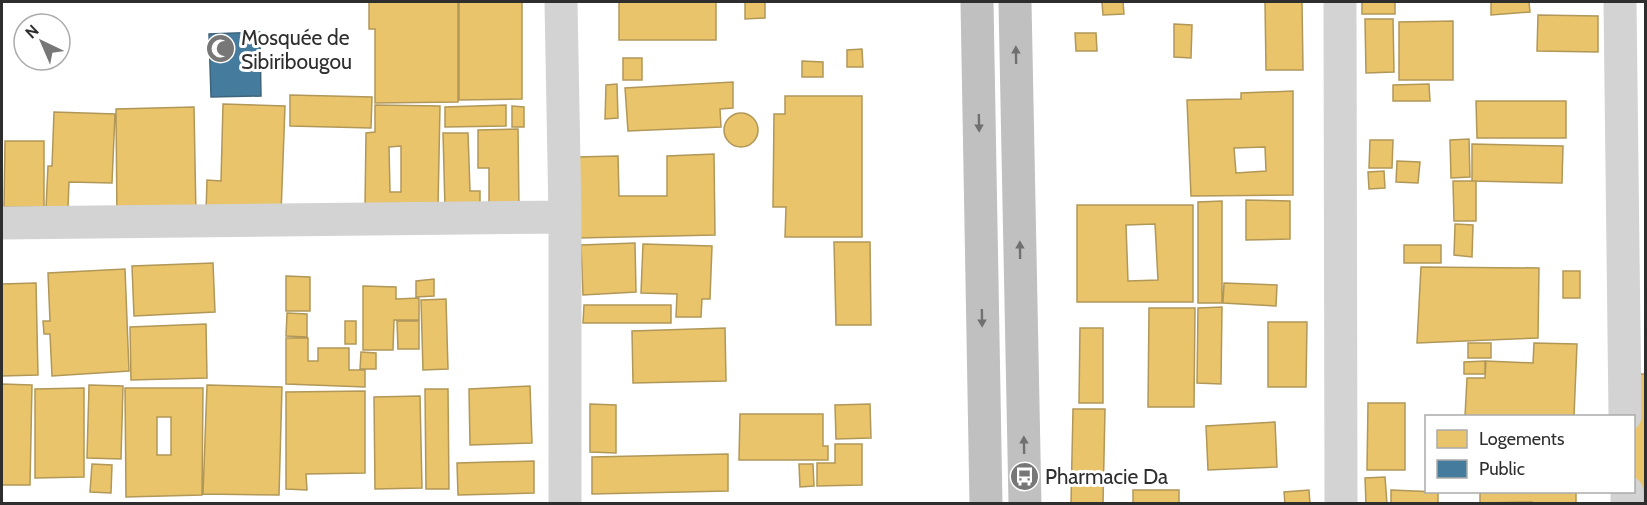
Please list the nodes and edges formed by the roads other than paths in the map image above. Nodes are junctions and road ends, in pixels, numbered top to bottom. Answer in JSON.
{"nodes":[{"id":1,"x":561,"y":2,"type":"edge"},
{"id":2,"x":977,"y":2,"type":"edge"},
{"id":3,"x":1015,"y":2,"type":"edge"},
{"id":4,"x":1340,"y":2,"type":"edge"},
{"id":5,"x":1620,"y":2,"type":"edge"},
{"id":6,"x":1634,"y":189,"type":"edge"},
{"id":7,"x":565,"y":217,"type":"junction"},
{"id":8,"x":2,"y":222,"type":"edge"},
{"id":9,"x":1625,"y":415,"type":"edge"},
{"id":10,"x":565,"y":504,"type":"edge"},
{"id":11,"x":986,"y":504,"type":"edge"},
{"id":12,"x":1025,"y":504,"type":"edge"},
{"id":13,"x":1341,"y":504,"type":"edge"}],
"edges":[{"from":1,"to":7,"type":"street"},
{"from":2,"to":11,"type":"highway","one_way":true},
{"from":12,"to":3,"type":"highway","one_way":true},
{"from":4,"to":13,"type":"street"},
{"from":5,"to":6,"type":"street"},
{"from":6,"to":9,"type":"street"},
{"from":7,"to":8,"type":"street"},
{"from":7,"to":10,"type":"street"}]}
